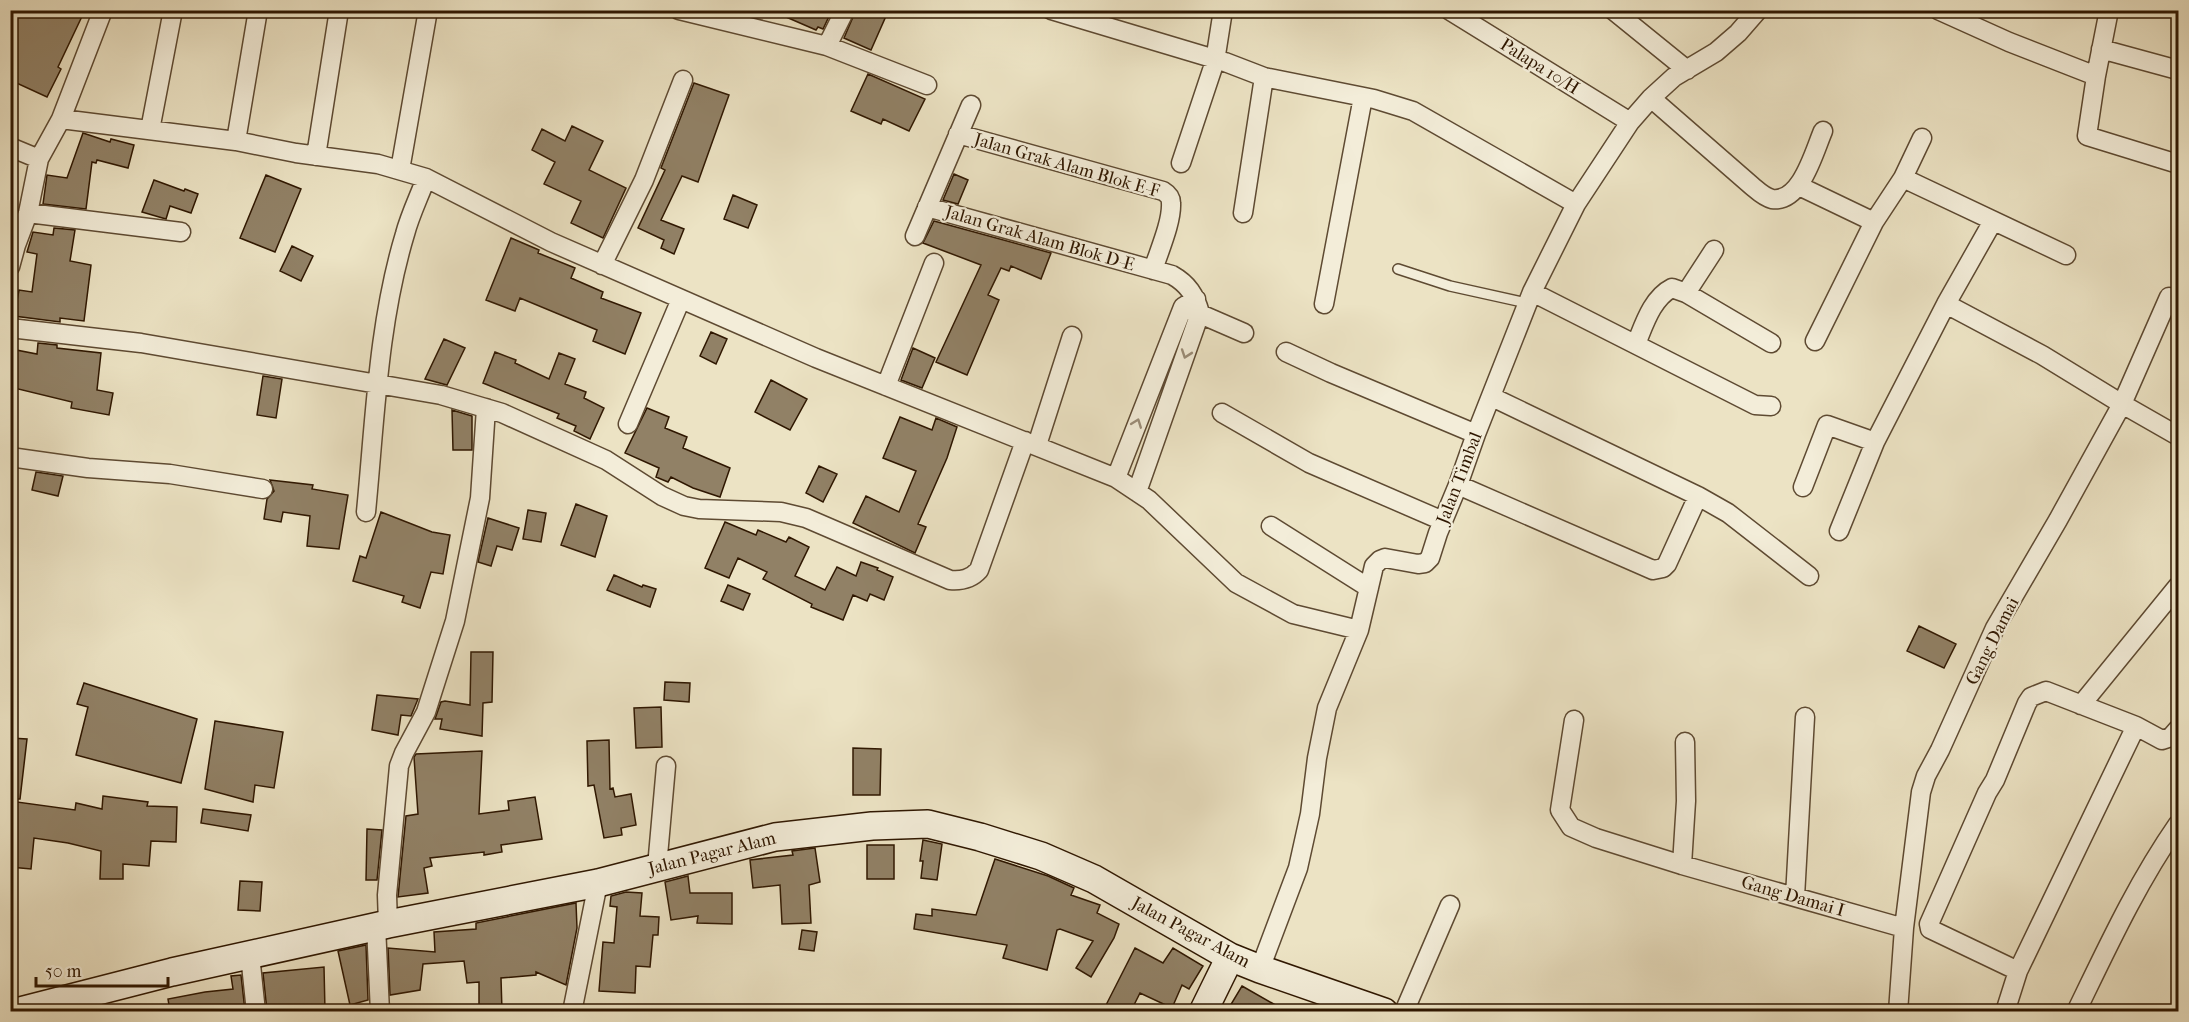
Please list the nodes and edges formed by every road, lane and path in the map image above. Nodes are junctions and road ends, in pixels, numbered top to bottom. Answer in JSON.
{"nodes":[{"id":1,"x":103,"y":10,"type":"edge"},
{"id":2,"x":173,"y":10,"type":"edge"},
{"id":3,"x":258,"y":10,"type":"edge"},
{"id":4,"x":339,"y":10,"type":"edge"},
{"id":5,"x":428,"y":10,"type":"edge"},
{"id":6,"x":680,"y":10,"type":"edge"},
{"id":7,"x":845,"y":10,"type":"edge"},
{"id":8,"x":1051,"y":10,"type":"edge"},
{"id":9,"x":1223,"y":10,"type":"edge"},
{"id":10,"x":1449,"y":10,"type":"edge"},
{"id":11,"x":1613,"y":10,"type":"edge"},
{"id":12,"x":1758,"y":10,"type":"edge"},
{"id":13,"x":1938,"y":10,"type":"edge"},
{"id":14,"x":2109,"y":10,"type":"edge"},
{"id":15,"x":721,"y":15,"type":"edge"},
{"id":16,"x":827,"y":46,"type":"junction"},
{"id":17,"x":2101,"y":49,"type":"junction"},
{"id":18,"x":1215,"y":61,"type":"junction"},
{"id":19,"x":1687,"y":70,"type":"junction"},
{"id":20,"x":2178,"y":70,"type":"edge"},
{"id":21,"x":2096,"y":76,"type":"junction"},
{"id":22,"x":1264,"y":77,"type":"junction"},
{"id":23,"x":683,"y":80,"type":"dead end"},
{"id":24,"x":927,"y":85,"type":"dead end"},
{"id":25,"x":1363,"y":97,"type":"junction"},
{"id":26,"x":1651,"y":98,"type":"junction"},
{"id":27,"x":971,"y":105,"type":"dead end"},
{"id":28,"x":61,"y":119,"type":"junction"},
{"id":29,"x":1630,"y":122,"type":"junction"},
{"id":30,"x":150,"y":130,"type":"junction"},
{"id":31,"x":1823,"y":131,"type":"dead end"},
{"id":32,"x":958,"y":134,"type":"junction"},
{"id":33,"x":1922,"y":138,"type":"dead end"},
{"id":34,"x":236,"y":141,"type":"junction"},
{"id":35,"x":10,"y":147,"type":"edge"},
{"id":36,"x":316,"y":156,"type":"junction"},
{"id":37,"x":39,"y":159,"type":"junction"},
{"id":38,"x":1180,"y":163,"type":"dead end"},
{"id":39,"x":2178,"y":164,"type":"edge"},
{"id":40,"x":400,"y":170,"type":"junction"},
{"id":41,"x":426,"y":178,"type":"junction"},
{"id":42,"x":1904,"y":178,"type":"junction"},
{"id":43,"x":1799,"y":186,"type":"junction"},
{"id":44,"x":1576,"y":204,"type":"junction"},
{"id":45,"x":927,"y":207,"type":"junction"},
{"id":46,"x":28,"y":213,"type":"junction"},
{"id":47,"x":1243,"y":213,"type":"dead end"},
{"id":48,"x":1993,"y":221,"type":"junction"},
{"id":49,"x":1874,"y":222,"type":"junction"},
{"id":50,"x":181,"y":232,"type":"dead end"},
{"id":51,"x":915,"y":236,"type":"dead end"},
{"id":52,"x":13,"y":244,"type":"edge"},
{"id":53,"x":1714,"y":250,"type":"dead end"},
{"id":54,"x":2066,"y":255,"type":"dead end"},
{"id":55,"x":934,"y":264,"type":"dead end"},
{"id":56,"x":602,"y":265,"type":"junction"},
{"id":57,"x":10,"y":267,"type":"edge"},
{"id":58,"x":1398,"y":269,"type":"dead end"},
{"id":59,"x":1154,"y":270,"type":"junction"},
{"id":60,"x":1686,"y":293,"type":"junction"},
{"id":61,"x":2169,"y":297,"type":"dead end"},
{"id":62,"x":1529,"y":298,"type":"junction"},
{"id":63,"x":681,"y":299,"type":"junction"},
{"id":64,"x":1324,"y":304,"type":"dead end"},
{"id":65,"x":1946,"y":304,"type":"junction"},
{"id":66,"x":1193,"y":306,"type":"junction"},
{"id":67,"x":10,"y":328,"type":"edge"},
{"id":68,"x":1244,"y":333,"type":"dead end"},
{"id":69,"x":1072,"y":336,"type":"dead end"},
{"id":70,"x":1815,"y":341,"type":"dead end"},
{"id":71,"x":1771,"y":343,"type":"dead end"},
{"id":72,"x":1636,"y":344,"type":"junction"},
{"id":73,"x":1286,"y":352,"type":"dead end"},
{"id":74,"x":378,"y":385,"type":"junction"},
{"id":75,"x":886,"y":386,"type":"junction"},
{"id":76,"x":1492,"y":397,"type":"junction"},
{"id":77,"x":2122,"y":404,"type":"junction"},
{"id":78,"x":1771,"y":406,"type":"dead end"},
{"id":79,"x":486,"y":408,"type":"junction"},
{"id":80,"x":1222,"y":413,"type":"dead end"},
{"id":81,"x":628,"y":424,"type":"dead end"},
{"id":82,"x":1476,"y":434,"type":"junction"},
{"id":83,"x":2178,"y":436,"type":"edge"},
{"id":84,"x":1875,"y":442,"type":"junction"},
{"id":85,"x":1031,"y":443,"type":"junction"},
{"id":86,"x":10,"y":457,"type":"edge"},
{"id":87,"x":1116,"y":478,"type":"junction"},
{"id":88,"x":1458,"y":485,"type":"junction"},
{"id":89,"x":1803,"y":487,"type":"dead end"},
{"id":90,"x":263,"y":489,"type":"dead end"},
{"id":91,"x":1137,"y":492,"type":"junction"},
{"id":92,"x":1698,"y":496,"type":"junction"},
{"id":93,"x":366,"y":512,"type":"dead end"},
{"id":94,"x":1443,"y":521,"type":"junction"},
{"id":95,"x":1271,"y":526,"type":"dead end"},
{"id":96,"x":1839,"y":531,"type":"dead end"},
{"id":97,"x":1809,"y":576,"type":"dead end"},
{"id":98,"x":2178,"y":586,"type":"edge"},
{"id":99,"x":1369,"y":588,"type":"junction"},
{"id":100,"x":1359,"y":630,"type":"junction"},
{"id":101,"x":2081,"y":705,"type":"junction"},
{"id":102,"x":1805,"y":717,"type":"dead end"},
{"id":103,"x":1574,"y":720,"type":"dead end"},
{"id":104,"x":2136,"y":726,"type":"junction"},
{"id":105,"x":2178,"y":729,"type":"edge"},
{"id":106,"x":1685,"y":742,"type":"dead end"},
{"id":107,"x":666,"y":766,"type":"dead end"},
{"id":108,"x":2178,"y":824,"type":"edge"},
{"id":109,"x":1682,"y":865,"type":"junction"},
{"id":110,"x":657,"y":867,"type":"junction"},
{"id":111,"x":598,"y":883,"type":"junction"},
{"id":112,"x":1795,"y":897,"type":"junction"},
{"id":113,"x":1450,"y":905,"type":"dead end"},
{"id":114,"x":382,"y":925,"type":"junction"},
{"id":115,"x":1904,"y":928,"type":"junction"},
{"id":116,"x":250,"y":955,"type":"junction"},
{"id":117,"x":1230,"y":957,"type":"junction"},
{"id":118,"x":1260,"y":969,"type":"junction"},
{"id":119,"x":2018,"y":971,"type":"junction"},
{"id":120,"x":1376,"y":1010,"type":"edge"},
{"id":121,"x":16,"y":1011,"type":"edge"},
{"id":122,"x":256,"y":1011,"type":"edge"},
{"id":123,"x":380,"y":1011,"type":"edge"},
{"id":124,"x":572,"y":1011,"type":"edge"},
{"id":125,"x":1203,"y":1011,"type":"edge"},
{"id":126,"x":1404,"y":1011,"type":"edge"},
{"id":127,"x":1898,"y":1011,"type":"edge"},
{"id":128,"x":2005,"y":1011,"type":"edge"},
{"id":129,"x":2076,"y":1011,"type":"edge"}],
"edges":[{"from":1,"to":28,"type":"street"},
{"from":2,"to":30,"type":"street"},
{"from":3,"to":34,"type":"street"},
{"from":4,"to":36,"type":"street"},
{"from":5,"to":40,"type":"street"},
{"from":6,"to":15,"type":"street"},
{"from":7,"to":16,"type":"street"},
{"from":8,"to":18,"type":"street"},
{"from":9,"to":18,"type":"street"},
{"from":10,"to":29,"type":"street","name":"Palapa 10/H"},
{"from":11,"to":19,"type":"street"},
{"from":12,"to":19,"type":"street","name":"Jalan Timbal"},
{"from":13,"to":21,"type":"street"},
{"from":14,"to":17,"type":"street"},
{"from":15,"to":16,"type":"street"},
{"from":16,"to":24,"type":"street"},
{"from":17,"to":20,"type":"street"},
{"from":17,"to":21,"type":"street"},
{"from":18,"to":22,"type":"street"},
{"from":18,"to":38,"type":"street"},
{"from":19,"to":26,"type":"street","name":"Jalan Timbal"},
{"from":21,"to":39,"type":"street"},
{"from":22,"to":25,"type":"street"},
{"from":22,"to":47,"type":"street"},
{"from":23,"to":56,"type":"street"},
{"from":25,"to":44,"type":"street"},
{"from":25,"to":64,"type":"street"},
{"from":26,"to":29,"type":"street","name":"Jalan Timbal"},
{"from":26,"to":43,"type":"street"},
{"from":27,"to":32,"type":"street"},
{"from":28,"to":30,"type":"street"},
{"from":28,"to":37,"type":"street"},
{"from":29,"to":44,"type":"street","name":"Jalan Timbal"},
{"from":30,"to":34,"type":"street"},
{"from":31,"to":43,"type":"street"},
{"from":32,"to":45,"type":"street"},
{"from":32,"to":59,"type":"street","name":"Jalan Grak Alam Blok E-F"},
{"from":33,"to":42,"type":"street"},
{"from":34,"to":36,"type":"street"},
{"from":35,"to":37,"type":"street"},
{"from":36,"to":40,"type":"street"},
{"from":37,"to":46,"type":"street"},
{"from":40,"to":41,"type":"street"},
{"from":41,"to":56,"type":"street"},
{"from":41,"to":74,"type":"street"},
{"from":42,"to":48,"type":"street"},
{"from":42,"to":49,"type":"street"},
{"from":43,"to":49,"type":"street"},
{"from":44,"to":62,"type":"street","name":"Jalan Timbal"},
{"from":45,"to":51,"type":"street"},
{"from":45,"to":59,"type":"street","name":"Jalan Grak Alam Blok D-E"},
{"from":46,"to":50,"type":"street"},
{"from":46,"to":52,"type":"street"},
{"from":48,"to":54,"type":"street"},
{"from":48,"to":65,"type":"street"},
{"from":49,"to":70,"type":"street"},
{"from":52,"to":57,"type":"street"},
{"from":53,"to":60,"type":"street"},
{"from":55,"to":75,"type":"street"},
{"from":56,"to":63,"type":"street"},
{"from":58,"to":62,"type":"lane"},
{"from":59,"to":66,"type":"street","name":"Jalan Grak Alam Blok D-E"},
{"from":60,"to":71,"type":"street"},
{"from":60,"to":72,"type":"street"},
{"from":61,"to":77,"type":"street","name":"Gang Damai"},
{"from":62,"to":72,"type":"street"},
{"from":62,"to":76,"type":"street","name":"Jalan Timbal"},
{"from":63,"to":75,"type":"street"},
{"from":63,"to":81,"type":"street"},
{"from":65,"to":77,"type":"street"},
{"from":65,"to":84,"type":"street"},
{"from":66,"to":68,"type":"street"},
{"from":87,"to":66,"type":"street","one_way":true},
{"from":66,"to":91,"type":"street","one_way":true},
{"from":67,"to":74,"type":"street"},
{"from":69,"to":85,"type":"street"},
{"from":72,"to":78,"type":"street"},
{"from":73,"to":82,"type":"street"},
{"from":74,"to":79,"type":"street"},
{"from":74,"to":93,"type":"street"},
{"from":75,"to":85,"type":"street"},
{"from":76,"to":82,"type":"street","name":"Jalan Timbal"},
{"from":76,"to":92,"type":"street"},
{"from":77,"to":83,"type":"street"},
{"from":77,"to":115,"type":"street","name":"Gang Damai"},
{"from":79,"to":85,"type":"street"},
{"from":79,"to":114,"type":"street"},
{"from":80,"to":94,"type":"street"},
{"from":82,"to":88,"type":"street","name":"Jalan Timbal"},
{"from":84,"to":89,"type":"street"},
{"from":84,"to":96,"type":"street"},
{"from":85,"to":87,"type":"street"},
{"from":86,"to":90,"type":"street"},
{"from":87,"to":91,"type":"street"},
{"from":88,"to":92,"type":"street"},
{"from":88,"to":94,"type":"street","name":"Jalan Timbal"},
{"from":91,"to":100,"type":"street"},
{"from":92,"to":97,"type":"street"},
{"from":94,"to":99,"type":"street","name":"Jalan Timbal"},
{"from":95,"to":99,"type":"street"},
{"from":98,"to":101,"type":"street"},
{"from":99,"to":100,"type":"street","name":"Jalan Timbal"},
{"from":100,"to":118,"type":"street","name":"Jalan Timbal"},
{"from":101,"to":104,"type":"street"},
{"from":101,"to":119,"type":"street"},
{"from":102,"to":112,"type":"street"},
{"from":103,"to":109,"type":"street","name":"Gang Damai I"},
{"from":104,"to":105,"type":"street"},
{"from":104,"to":119,"type":"street"},
{"from":106,"to":109,"type":"street"},
{"from":107,"to":110,"type":"street"},
{"from":108,"to":129,"type":"street"},
{"from":109,"to":112,"type":"street","name":"Gang Damai I"},
{"from":110,"to":111,"type":"street","name":"Jalan Pagar Alam"},
{"from":110,"to":117,"type":"street","name":"Jalan Pagar Alam"},
{"from":111,"to":114,"type":"street","name":"Jalan Pagar Alam"},
{"from":111,"to":124,"type":"street"},
{"from":112,"to":115,"type":"street","name":"Gang Damai I"},
{"from":113,"to":126,"type":"street"},
{"from":114,"to":116,"type":"street","name":"Jalan Pagar Alam"},
{"from":114,"to":123,"type":"street"},
{"from":115,"to":127,"type":"street","name":"Gang Damai"},
{"from":116,"to":121,"type":"street","name":"Jalan Pagar Alam"},
{"from":116,"to":122,"type":"street"},
{"from":117,"to":118,"type":"street","name":"Jalan Pagar Alam"},
{"from":117,"to":125,"type":"street"},
{"from":118,"to":120,"type":"street","name":"Jalan Pagar Alam"},
{"from":119,"to":128,"type":"street"}]}
